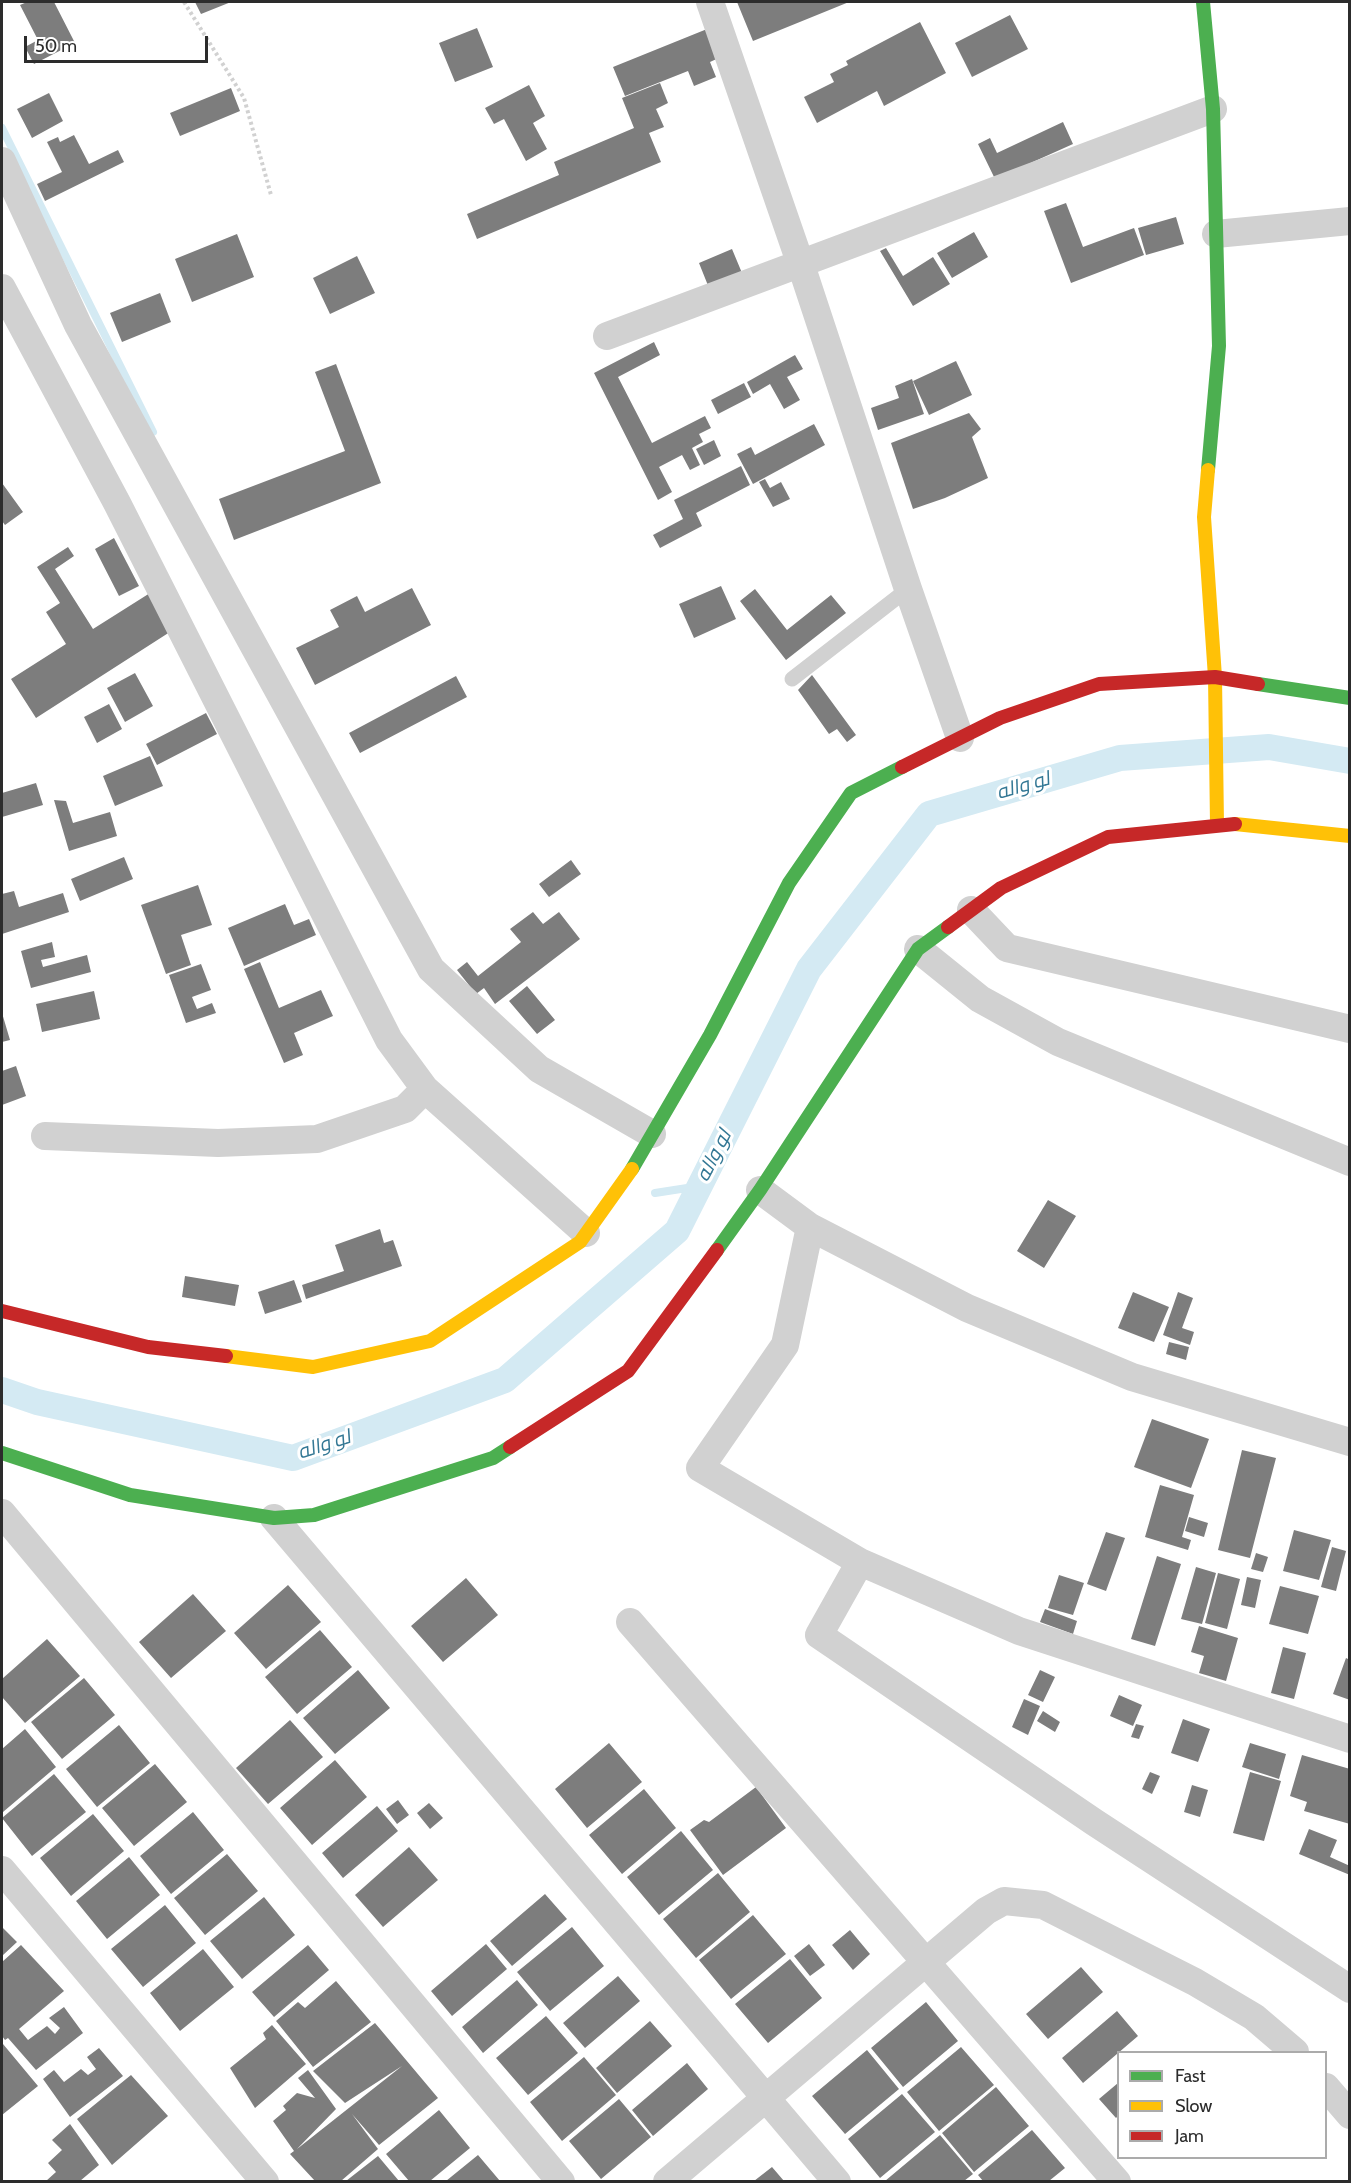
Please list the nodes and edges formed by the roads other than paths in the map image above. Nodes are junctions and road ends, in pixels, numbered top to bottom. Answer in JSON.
{"nodes":[{"id":1,"x":710,"y":2,"type":"edge"},
{"id":2,"x":1203,"y":2,"type":"edge"},
{"id":3,"x":1213,"y":109,"type":"junction"},
{"id":4,"x":2,"y":161,"type":"edge"},
{"id":5,"x":1350,"y":221,"type":"edge"},
{"id":6,"x":1216,"y":234,"type":"junction"},
{"id":7,"x":801,"y":265,"type":"junction"},
{"id":8,"x":2,"y":288,"type":"edge"},
{"id":9,"x":607,"y":336,"type":"dead end"},
{"id":10,"x":908,"y":589,"type":"junction"},
{"id":11,"x":1215,"y":677,"type":"junction"},
{"id":12,"x":792,"y":679,"type":"dead end"},
{"id":13,"x":1350,"y":698,"type":"edge"},
{"id":14,"x":960,"y":738,"type":"junction"},
{"id":15,"x":1217,"y":824,"type":"junction"},
{"id":16,"x":1350,"y":836,"type":"edge"},
{"id":17,"x":971,"y":910,"type":"junction"},
{"id":18,"x":918,"y":949,"type":"junction"},
{"id":19,"x":1350,"y":1029,"type":"edge"},
{"id":20,"x":425,"y":1089,"type":"junction"},
{"id":21,"x":652,"y":1134,"type":"junction"},
{"id":22,"x":45,"y":1136,"type":"dead end"},
{"id":23,"x":1350,"y":1162,"type":"edge"},
{"id":24,"x":760,"y":1190,"type":"junction"},
{"id":25,"x":810,"y":1227,"type":"junction"},
{"id":26,"x":586,"y":1233,"type":"junction"},
{"id":27,"x":2,"y":1311,"type":"edge"},
{"id":28,"x":1350,"y":1442,"type":"edge"},
{"id":29,"x":2,"y":1453,"type":"edge"},
{"id":30,"x":2,"y":1513,"type":"edge"},
{"id":31,"x":274,"y":1518,"type":"junction"},
{"id":32,"x":860,"y":1562,"type":"junction"},
{"id":33,"x":630,"y":1622,"type":"dead end"},
{"id":34,"x":1350,"y":1739,"type":"edge"},
{"id":35,"x":2,"y":1869,"type":"edge"},
{"id":36,"x":927,"y":1963,"type":"junction"},
{"id":37,"x":1350,"y":1989,"type":"edge"},
{"id":38,"x":1294,"y":2051,"type":"edge"},
{"id":39,"x":1327,"y":2087,"type":"edge"},
{"id":40,"x":766,"y":2098,"type":"junction"},
{"id":41,"x":1350,"y":2115,"type":"edge"},
{"id":42,"x":265,"y":2181,"type":"edge"},
{"id":43,"x":561,"y":2181,"type":"edge"},
{"id":44,"x":667,"y":2181,"type":"edge"},
{"id":45,"x":837,"y":2181,"type":"edge"},
{"id":46,"x":1117,"y":2181,"type":"edge"}],
"edges":[{"from":1,"to":7,"type":"street"},
{"from":2,"to":3,"type":"street"},
{"from":3,"to":6,"type":"street"},
{"from":3,"to":7,"type":"street"},
{"from":4,"to":21,"type":"street"},
{"from":5,"to":6,"type":"street"},
{"from":6,"to":11,"type":"street"},
{"from":7,"to":9,"type":"street"},
{"from":7,"to":10,"type":"street"},
{"from":8,"to":20,"type":"street"},
{"from":10,"to":12,"type":"lane"},
{"from":10,"to":14,"type":"street"},
{"from":11,"to":13,"type":"street"},
{"from":11,"to":14,"type":"street"},
{"from":11,"to":15,"type":"street"},
{"from":14,"to":21,"type":"street"},
{"from":15,"to":16,"type":"street"},
{"from":15,"to":17,"type":"street"},
{"from":17,"to":18,"type":"street"},
{"from":17,"to":19,"type":"street"},
{"from":18,"to":23,"type":"street"},
{"from":18,"to":24,"type":"street"},
{"from":20,"to":22,"type":"street"},
{"from":20,"to":26,"type":"street"},
{"from":21,"to":26,"type":"street"},
{"from":24,"to":25,"type":"street"},
{"from":24,"to":31,"type":"street"},
{"from":25,"to":28,"type":"street"},
{"from":25,"to":32,"type":"street"},
{"from":26,"to":27,"type":"street"},
{"from":29,"to":31,"type":"street"},
{"from":30,"to":43,"type":"street"},
{"from":31,"to":40,"type":"street"},
{"from":32,"to":34,"type":"street"},
{"from":32,"to":37,"type":"street"},
{"from":33,"to":36,"type":"street"},
{"from":35,"to":42,"type":"street"},
{"from":36,"to":38,"type":"street"},
{"from":36,"to":40,"type":"street"},
{"from":36,"to":46,"type":"street"},
{"from":39,"to":41,"type":"street"},
{"from":40,"to":44,"type":"street"},
{"from":40,"to":45,"type":"street"}]}
